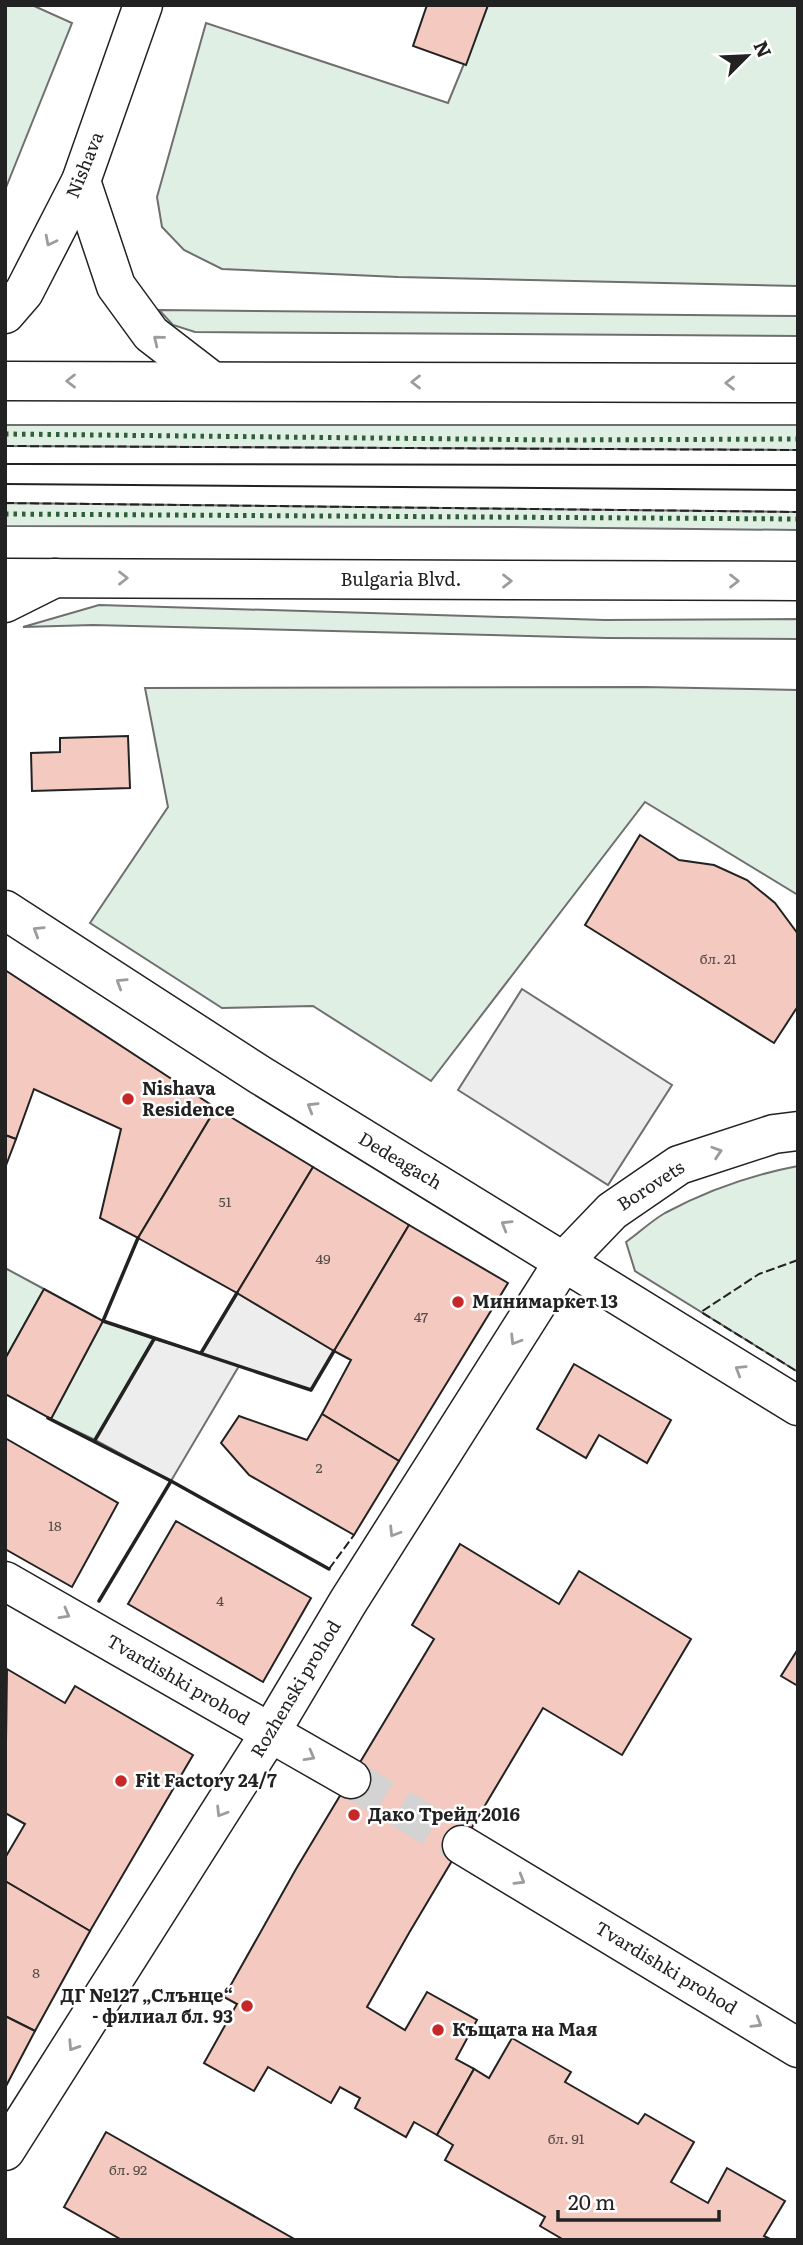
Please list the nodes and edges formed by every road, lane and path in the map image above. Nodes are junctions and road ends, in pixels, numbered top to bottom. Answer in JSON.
{"nodes":[{"id":1,"x":143,"y":5,"type":"edge"},
{"id":2,"x":81,"y":181,"type":"junction"},
{"id":3,"x":5,"y":314,"type":"edge"},
{"id":4,"x":5,"y":380,"type":"edge"},
{"id":5,"x":212,"y":381,"type":"junction"},
{"id":6,"x":798,"y":383,"type":"edge"},
{"id":7,"x":5,"y":578,"type":"edge"},
{"id":8,"x":55,"y":578,"type":"junction"},
{"id":9,"x":798,"y":581,"type":"edge"},
{"id":10,"x":5,"y":603,"type":"edge"},
{"id":11,"x":5,"y":910,"type":"edge"},
{"id":12,"x":798,"y":1131,"type":"edge"},
{"id":13,"x":564,"y":1261,"type":"junction"},
{"id":14,"x":798,"y":1406,"type":"edge"},
{"id":15,"x":5,"y":1581,"type":"edge"},
{"id":16,"x":270,"y":1733,"type":"junction"},
{"id":17,"x":351,"y":1779,"type":"tunnel mouth"},
{"id":18,"x":462,"y":1845,"type":"tunnel mouth"},
{"id":19,"x":798,"y":2048,"type":"edge"},
{"id":20,"x":5,"y":2151,"type":"edge"}],
"edges":[{"from":1,"to":2,"type":"street","name":"Nishava"},
{"from":2,"to":3,"type":"street","name":"Nishava","one_way":true},
{"from":5,"to":2,"type":"street","one_way":true},
{"from":5,"to":4,"type":"street","one_way":true},
{"from":6,"to":5,"type":"street","one_way":true},
{"from":7,"to":8,"type":"street","name":"Bulgaria Blvd."},
{"from":8,"to":9,"type":"street","name":"Bulgaria Blvd.","one_way":true},
{"from":8,"to":10,"type":"street"},
{"from":13,"to":11,"type":"street","name":"Dedeagach","one_way":true},
{"from":13,"to":12,"type":"street","name":"Borovets","one_way":true},
{"from":14,"to":13,"type":"street","name":"Dedeagach","one_way":true},
{"from":13,"to":16,"type":"street","name":"Rozhenski prohod","one_way":true},
{"from":15,"to":16,"type":"street","name":"Tvardishki prohod","one_way":true},
{"from":16,"to":17,"type":"street","name":"Tvardishki prohod","one_way":true},
{"from":16,"to":20,"type":"street","name":"Rozhenski prohod","one_way":true},
{"from":18,"to":19,"type":"street","name":"Tvardishki prohod","one_way":true}]}
